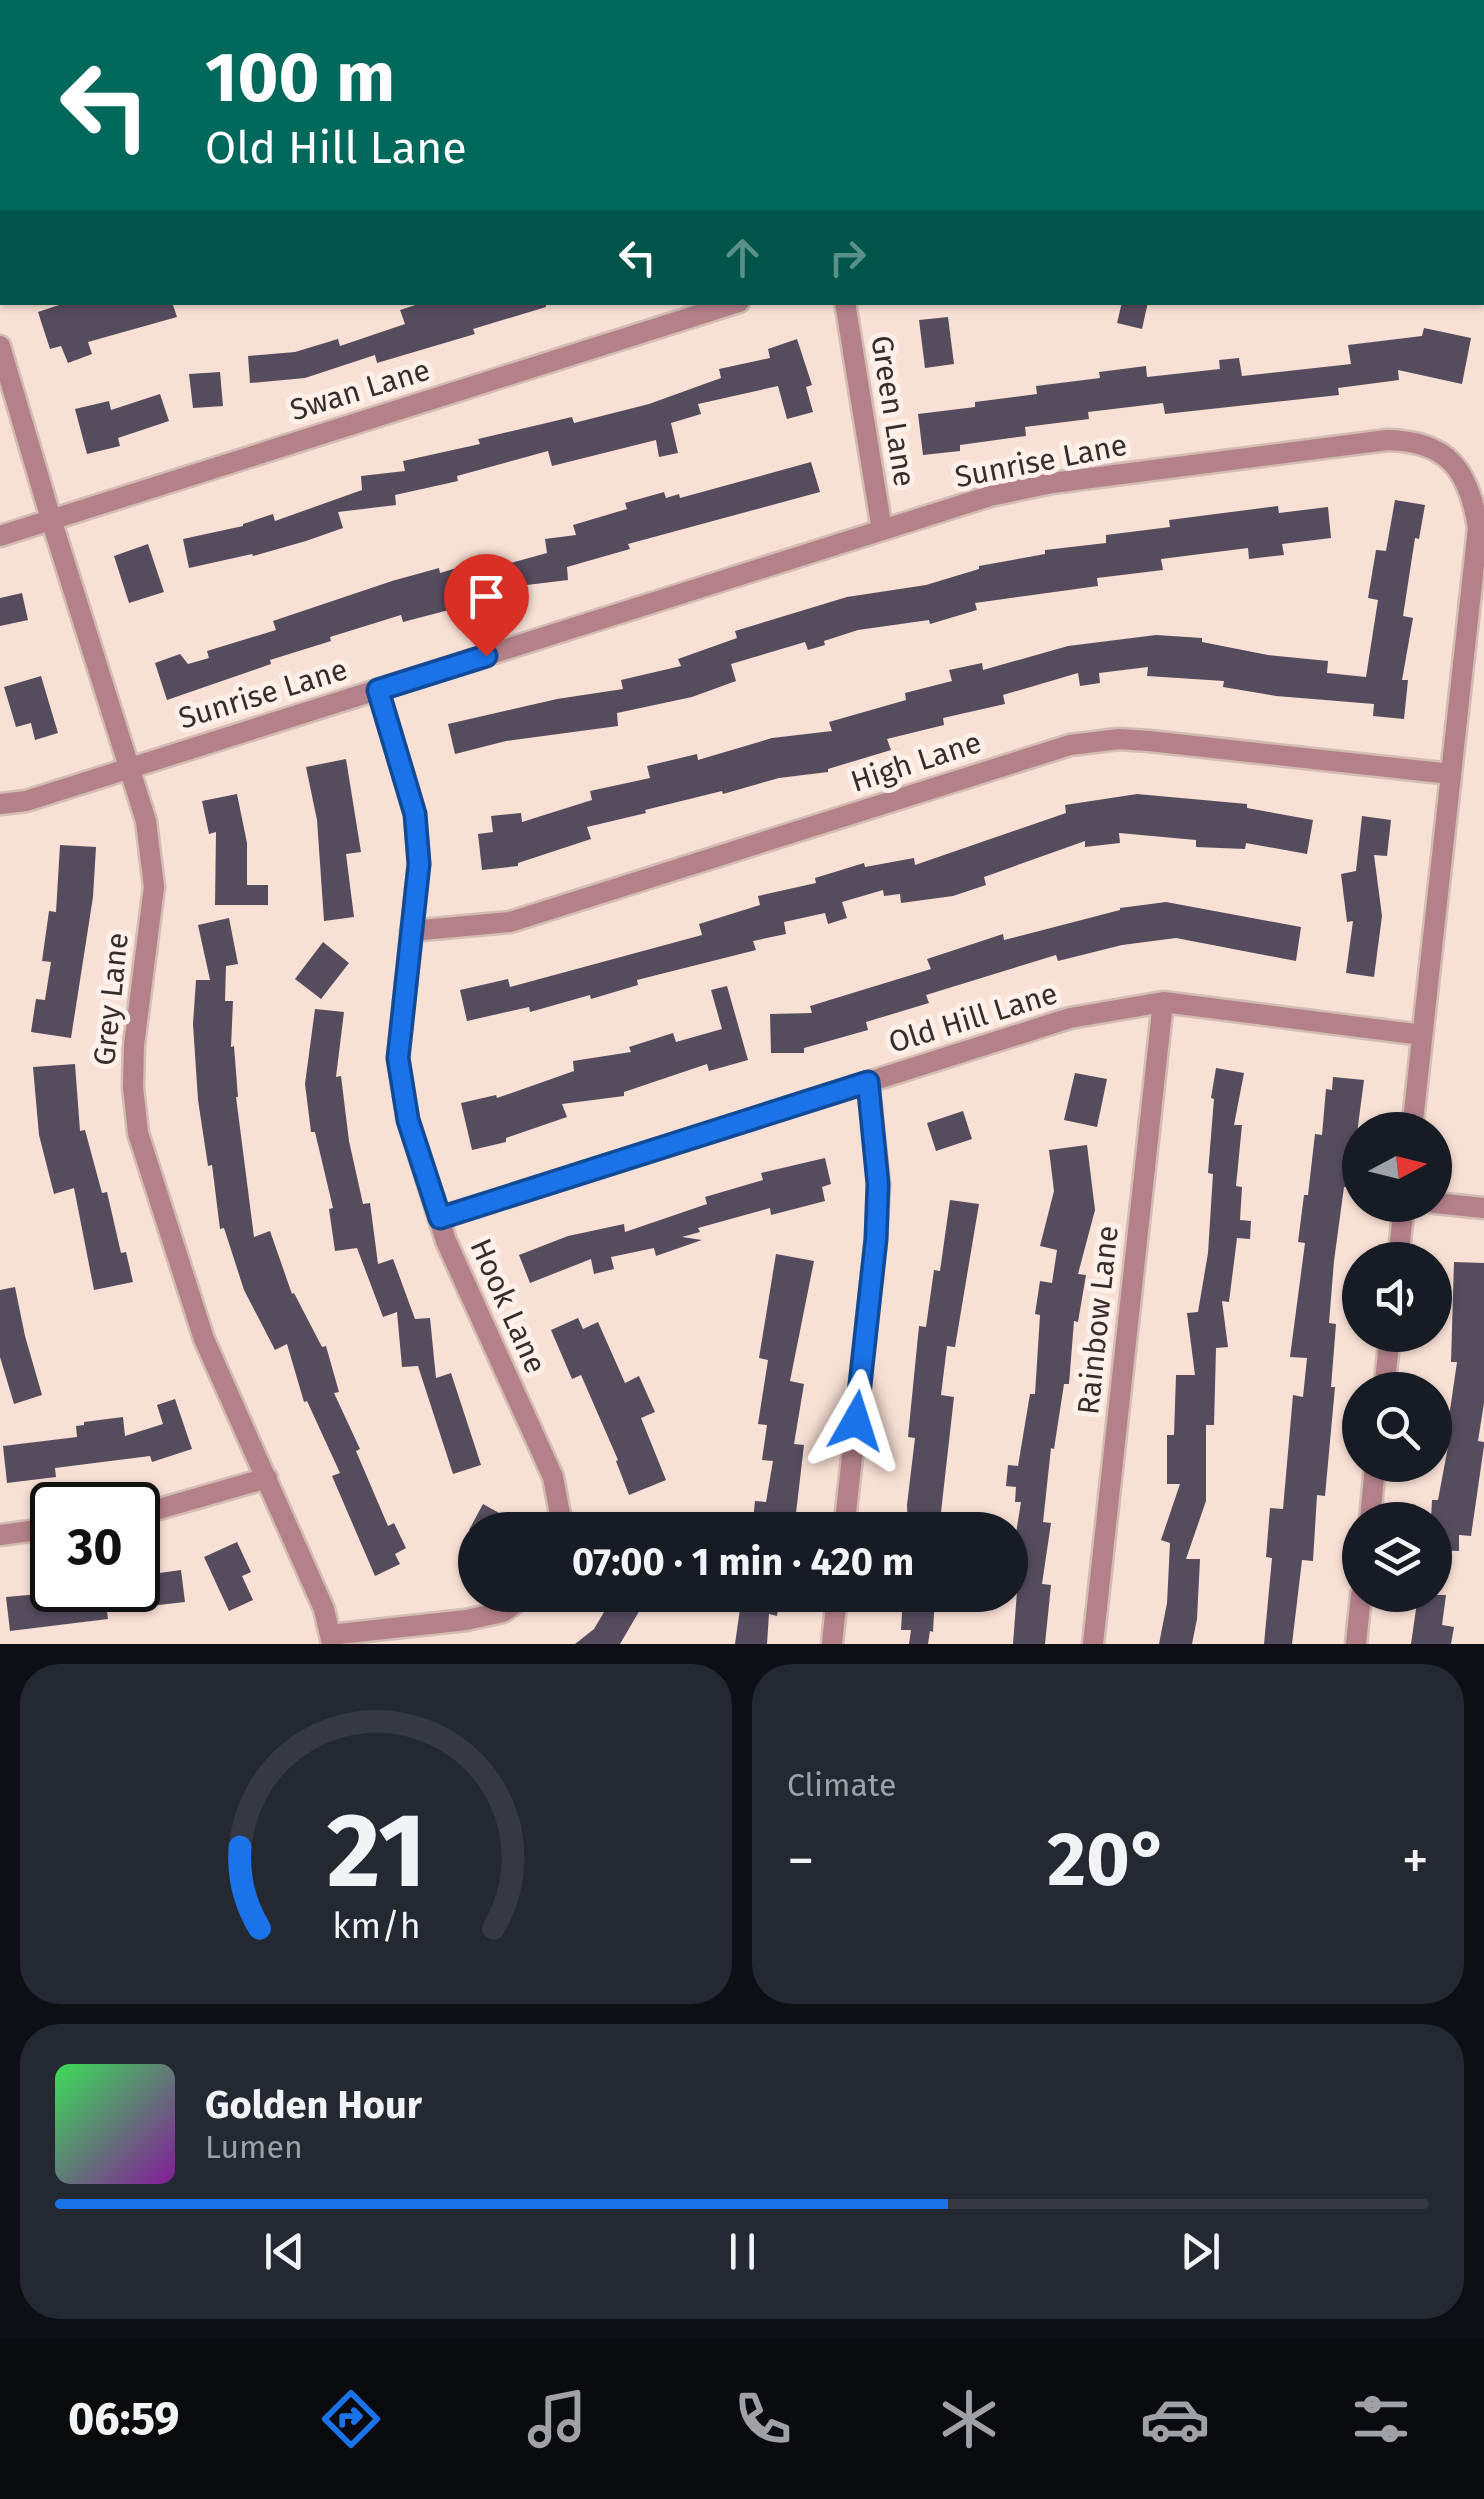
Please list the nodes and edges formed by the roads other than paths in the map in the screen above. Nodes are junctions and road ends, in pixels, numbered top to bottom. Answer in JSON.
{"nodes":[{"id":1,"x":730,"y":305,"type":"edge"},
{"id":2,"x":845,"y":305,"type":"edge"},
{"id":3,"x":0,"y":346,"type":"edge"},
{"id":4,"x":50,"y":520,"type":"junction"},
{"id":5,"x":882,"y":530,"type":"junction"},
{"id":6,"x":0,"y":536,"type":"edge"},
{"id":7,"x":378,"y":690,"type":"junction"},
{"id":8,"x":130,"y":767,"type":"junction"},
{"id":9,"x":1451,"y":774,"type":"junction"},
{"id":10,"x":0,"y":804,"type":"edge"},
{"id":11,"x":411,"y":931,"type":"junction"},
{"id":12,"x":1163,"y":1002,"type":"junction"},
{"id":13,"x":1422,"y":1034,"type":"junction"},
{"id":14,"x":868,"y":1082,"type":"junction"},
{"id":15,"x":1414,"y":1112,"type":"edge"},
{"id":16,"x":1452,"y":1205,"type":"edge"},
{"id":17,"x":1484,"y":1208,"type":"edge"},
{"id":18,"x":440,"y":1218,"type":"junction"},
{"id":19,"x":267,"y":1478,"type":"junction"},
{"id":20,"x":160,"y":1509,"type":"edge"},
{"id":21,"x":560,"y":1512,"type":"edge"},
{"id":22,"x":846,"y":1512,"type":"edge"},
{"id":23,"x":30,"y":1531,"type":"edge"},
{"id":24,"x":0,"y":1535,"type":"edge"},
{"id":25,"x":503,"y":1612,"type":"edge"},
{"id":26,"x":835,"y":1612,"type":"edge"},
{"id":27,"x":1359,"y":1612,"type":"edge"},
{"id":28,"x":331,"y":1640,"type":"edge"},
{"id":29,"x":832,"y":1644,"type":"edge"},
{"id":30,"x":1093,"y":1644,"type":"edge"},
{"id":31,"x":1356,"y":1644,"type":"edge"}],
"edges":[{"from":1,"to":4,"type":"street","name":"Swan Lane"},
{"from":2,"to":5,"type":"street","name":"Green Lane"},
{"from":3,"to":4,"type":"street","name":"Grey Lane"},
{"from":4,"to":6,"type":"street","name":"Swan Lane"},
{"from":4,"to":8,"type":"street","name":"Grey Lane"},
{"from":5,"to":7,"type":"street","name":"Sunrise Lane"},
{"from":5,"to":9,"type":"street","name":"Sunrise Lane"},
{"from":7,"to":8,"type":"street","name":"Sunrise Lane"},
{"from":7,"to":11,"type":"street","name":"Hook Lane"},
{"from":8,"to":10,"type":"street","name":"Sunrise Lane"},
{"from":8,"to":19,"type":"street","name":"Grey Lane"},
{"from":9,"to":11,"type":"street","name":"High Lane"},
{"from":9,"to":13,"type":"street","name":"Sunrise Lane"},
{"from":11,"to":18,"type":"street","name":"Hook Lane"},
{"from":12,"to":13,"type":"street","name":"Old Hill Lane"},
{"from":12,"to":14,"type":"street","name":"Old Hill Lane"},
{"from":12,"to":30,"type":"street","name":"Rainbow Lane"},
{"from":13,"to":15,"type":"street","name":"Sunrise Lane"},
{"from":14,"to":18,"type":"street","name":"Old Hill Lane"},
{"from":14,"to":22,"type":"street"},
{"from":16,"to":17,"type":"street"},
{"from":18,"to":21,"type":"street","name":"Hook Lane"},
{"from":19,"to":20,"type":"street"},
{"from":19,"to":28,"type":"street","name":"Grey Lane"},
{"from":23,"to":24,"type":"street"},
{"from":25,"to":28,"type":"street"},
{"from":26,"to":29,"type":"street"},
{"from":27,"to":31,"type":"street"}]}
